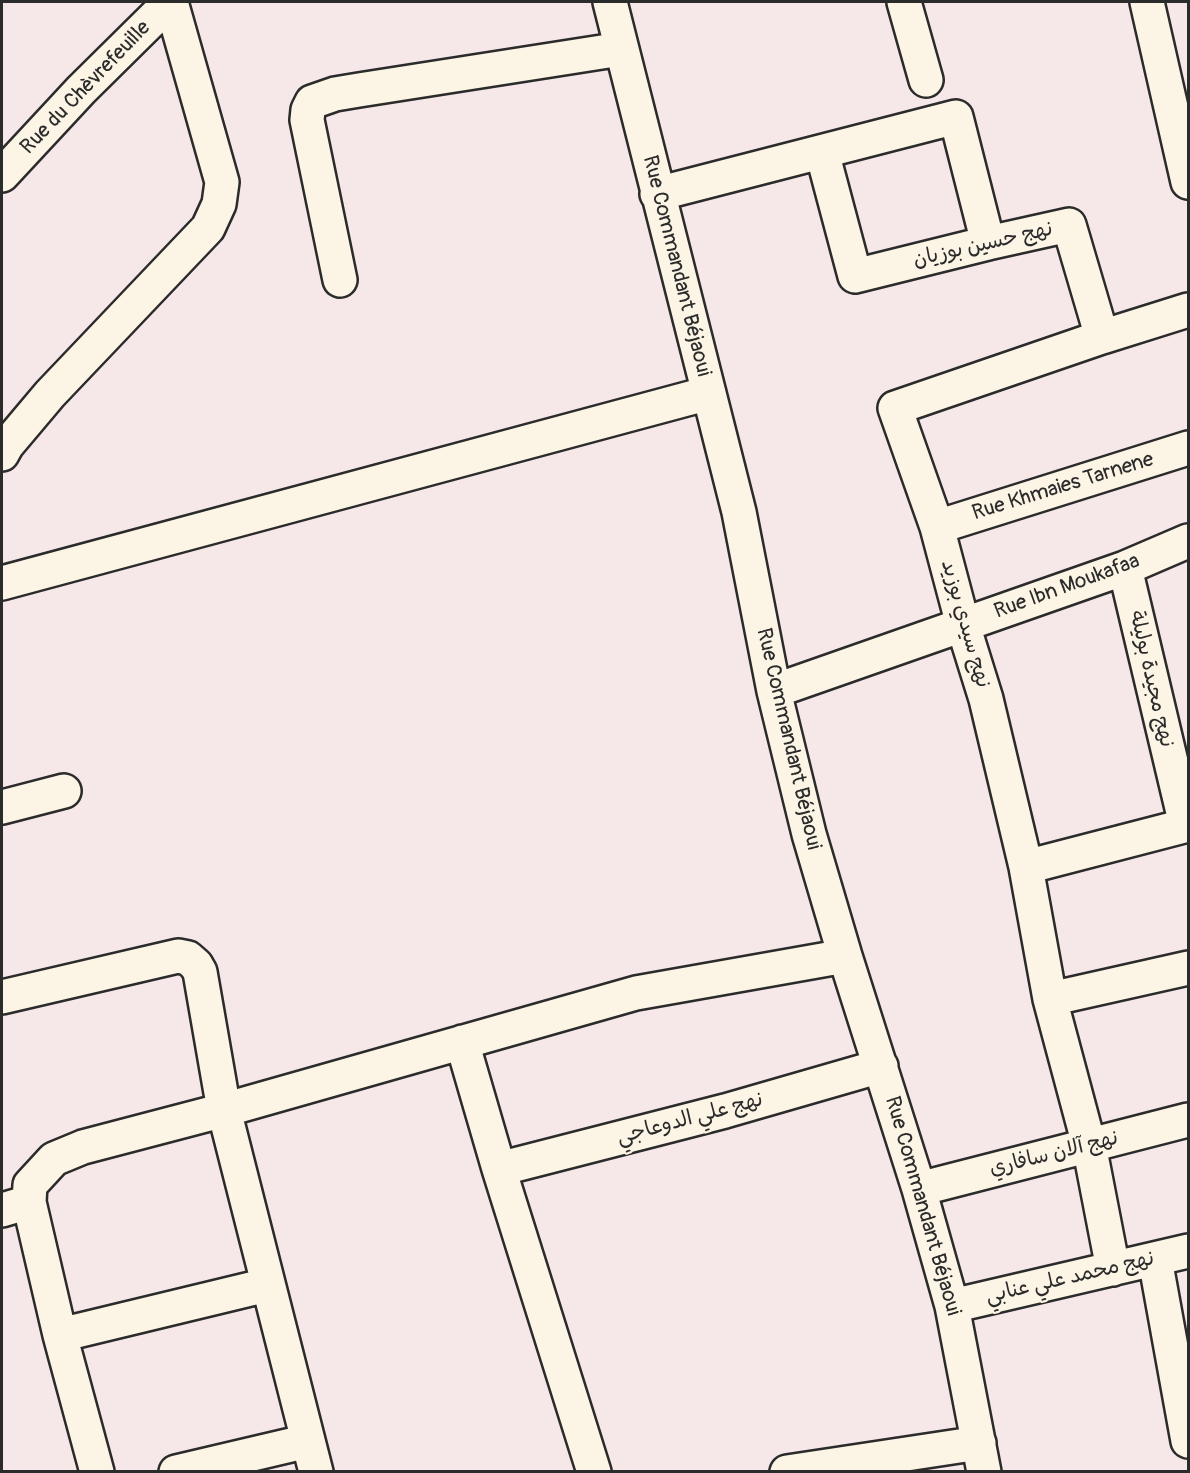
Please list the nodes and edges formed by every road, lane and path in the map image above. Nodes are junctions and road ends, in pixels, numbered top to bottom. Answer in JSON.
{"nodes":[{"id":1,"x":171,"y":2,"type":"edge"},
{"id":2,"x":610,"y":2,"type":"edge"},
{"id":3,"x":904,"y":2,"type":"edge"},
{"id":4,"x":1147,"y":2,"type":"edge"},
{"id":5,"x":621,"y":49,"type":"junction"},
{"id":6,"x":926,"y":80,"type":"dead end"},
{"id":7,"x":822,"y":152,"type":"junction"},
{"id":8,"x":2,"y":175,"type":"edge"},
{"id":9,"x":1188,"y":182,"type":"edge"},
{"id":10,"x":657,"y":194,"type":"junction"},
{"id":11,"x":988,"y":243,"type":"junction"},
{"id":12,"x":340,"y":280,"type":"dead end"},
{"id":13,"x":1188,"y":310,"type":"edge"},
{"id":14,"x":1102,"y":337,"type":"junction"},
{"id":15,"x":709,"y":393,"type":"junction"},
{"id":16,"x":1188,"y":448,"type":"edge"},
{"id":17,"x":2,"y":454,"type":"edge"},
{"id":18,"x":937,"y":527,"type":"junction"},
{"id":19,"x":1188,"y":541,"type":"edge"},
{"id":20,"x":1125,"y":568,"type":"junction"},
{"id":21,"x":2,"y":583,"type":"edge"},
{"id":22,"x":963,"y":625,"type":"junction"},
{"id":23,"x":774,"y":691,"type":"junction"},
{"id":24,"x":64,"y":790,"type":"dead end"},
{"id":25,"x":2,"y":807,"type":"edge"},
{"id":26,"x":1187,"y":825,"type":"edge"},
{"id":27,"x":1026,"y":867,"type":"junction"},
{"id":28,"x":845,"y":956,"type":"junction"},
{"id":29,"x":1188,"y":968,"type":"edge"},
{"id":30,"x":2,"y":997,"type":"edge"},
{"id":31,"x":1050,"y":999,"type":"junction"},
{"id":32,"x":462,"y":1042,"type":"junction"},
{"id":33,"x":881,"y":1066,"type":"junction"},
{"id":34,"x":224,"y":1110,"type":"junction"},
{"id":35,"x":1188,"y":1120,"type":"edge"},
{"id":36,"x":1089,"y":1145,"type":"junction"},
{"id":37,"x":499,"y":1169,"type":"junction"},
{"id":38,"x":920,"y":1189,"type":"junction"},
{"id":39,"x":15,"y":1206,"type":"edge"},
{"id":40,"x":1188,"y":1251,"type":"edge"},
{"id":41,"x":1155,"y":1259,"type":"junction"},
{"id":42,"x":1113,"y":1269,"type":"junction"},
{"id":43,"x":267,"y":1285,"type":"junction"},
{"id":44,"x":952,"y":1305,"type":"junction"},
{"id":45,"x":60,"y":1335,"type":"junction"},
{"id":46,"x":1188,"y":1441,"type":"edge"},
{"id":47,"x":312,"y":1456,"type":"edge"},
{"id":48,"x":982,"y":1457,"type":"edge"},
{"id":49,"x":97,"y":1472,"type":"edge"},
{"id":50,"x":176,"y":1472,"type":"edge"},
{"id":51,"x":594,"y":1472,"type":"edge"},
{"id":52,"x":788,"y":1472,"type":"edge"}],
"edges":[{"from":1,"to":8,"type":"street","name":"Rue du Chèvrefeuille"},
{"from":1,"to":17,"type":"street"},
{"from":2,"to":5,"type":"street","name":"Rue Commandant Béjaoui"},
{"from":3,"to":6,"type":"street"},
{"from":4,"to":9,"type":"street"},
{"from":5,"to":10,"type":"street","name":"Rue Commandant Béjaoui"},
{"from":5,"to":12,"type":"street"},
{"from":7,"to":10,"type":"street"},
{"from":7,"to":11,"type":"street","name":"نهج حسين بوزيان"},
{"from":7,"to":11,"type":"street"},
{"from":10,"to":15,"type":"street","name":"Rue Commandant Béjaoui"},
{"from":11,"to":14,"type":"street","name":"نهج حسين بوزيان"},
{"from":13,"to":14,"type":"street","name":"نهج سيدي بوزيد"},
{"from":14,"to":18,"type":"street","name":"نهج سيدي بوزيد"},
{"from":15,"to":21,"type":"street"},
{"from":15,"to":23,"type":"street","name":"Rue Commandant Béjaoui"},
{"from":16,"to":18,"type":"street","name":"Rue Khmaies Tarnene"},
{"from":18,"to":22,"type":"street","name":"نهج سيدي بوزيد"},
{"from":19,"to":20,"type":"street","name":"Rue Ibn Moukafaa"},
{"from":20,"to":22,"type":"street","name":"Rue Ibn Moukafaa"},
{"from":20,"to":26,"type":"street","name":"نهج مجيدة بوليلة"},
{"from":22,"to":23,"type":"street","name":"Rue Ibn Moukafaa"},
{"from":22,"to":27,"type":"street","name":"نهج سيدي بوزيد"},
{"from":23,"to":28,"type":"street","name":"Rue Commandant Béjaoui"},
{"from":24,"to":25,"type":"street"},
{"from":26,"to":27,"type":"street"},
{"from":27,"to":31,"type":"street","name":"نهج سيدي بوزيد"},
{"from":28,"to":32,"type":"street"},
{"from":28,"to":33,"type":"street","name":"Rue Commandant Béjaoui"},
{"from":29,"to":31,"type":"street"},
{"from":30,"to":34,"type":"street"},
{"from":31,"to":36,"type":"street","name":"نهج سيدي بوزيد"},
{"from":32,"to":34,"type":"street"},
{"from":32,"to":37,"type":"street"},
{"from":33,"to":37,"type":"street","name":"نهج علي الدوعاجي"},
{"from":33,"to":38,"type":"street","name":"Rue Commandant Béjaoui"},
{"from":34,"to":39,"type":"street"},
{"from":34,"to":43,"type":"street"},
{"from":35,"to":36,"type":"street","name":"نهج آلان سافاري"},
{"from":36,"to":38,"type":"street","name":"نهج آلان سافاري"},
{"from":36,"to":42,"type":"street","name":"نهج سيدي بوزيد"},
{"from":37,"to":51,"type":"street"},
{"from":38,"to":44,"type":"street","name":"Rue Commandant Béjaoui"},
{"from":39,"to":45,"type":"street"},
{"from":40,"to":41,"type":"street","name":"نهج محمد علي عنابي"},
{"from":41,"to":42,"type":"street","name":"نهج محمد علي عنابي"},
{"from":41,"to":46,"type":"street"},
{"from":42,"to":44,"type":"street","name":"نهج محمد علي عنابي"},
{"from":43,"to":45,"type":"street"},
{"from":43,"to":47,"type":"street"},
{"from":44,"to":48,"type":"street","name":"Rue Commandant Béjaoui"},
{"from":45,"to":49,"type":"street"},
{"from":47,"to":50,"type":"street"},
{"from":48,"to":52,"type":"street"}]}
